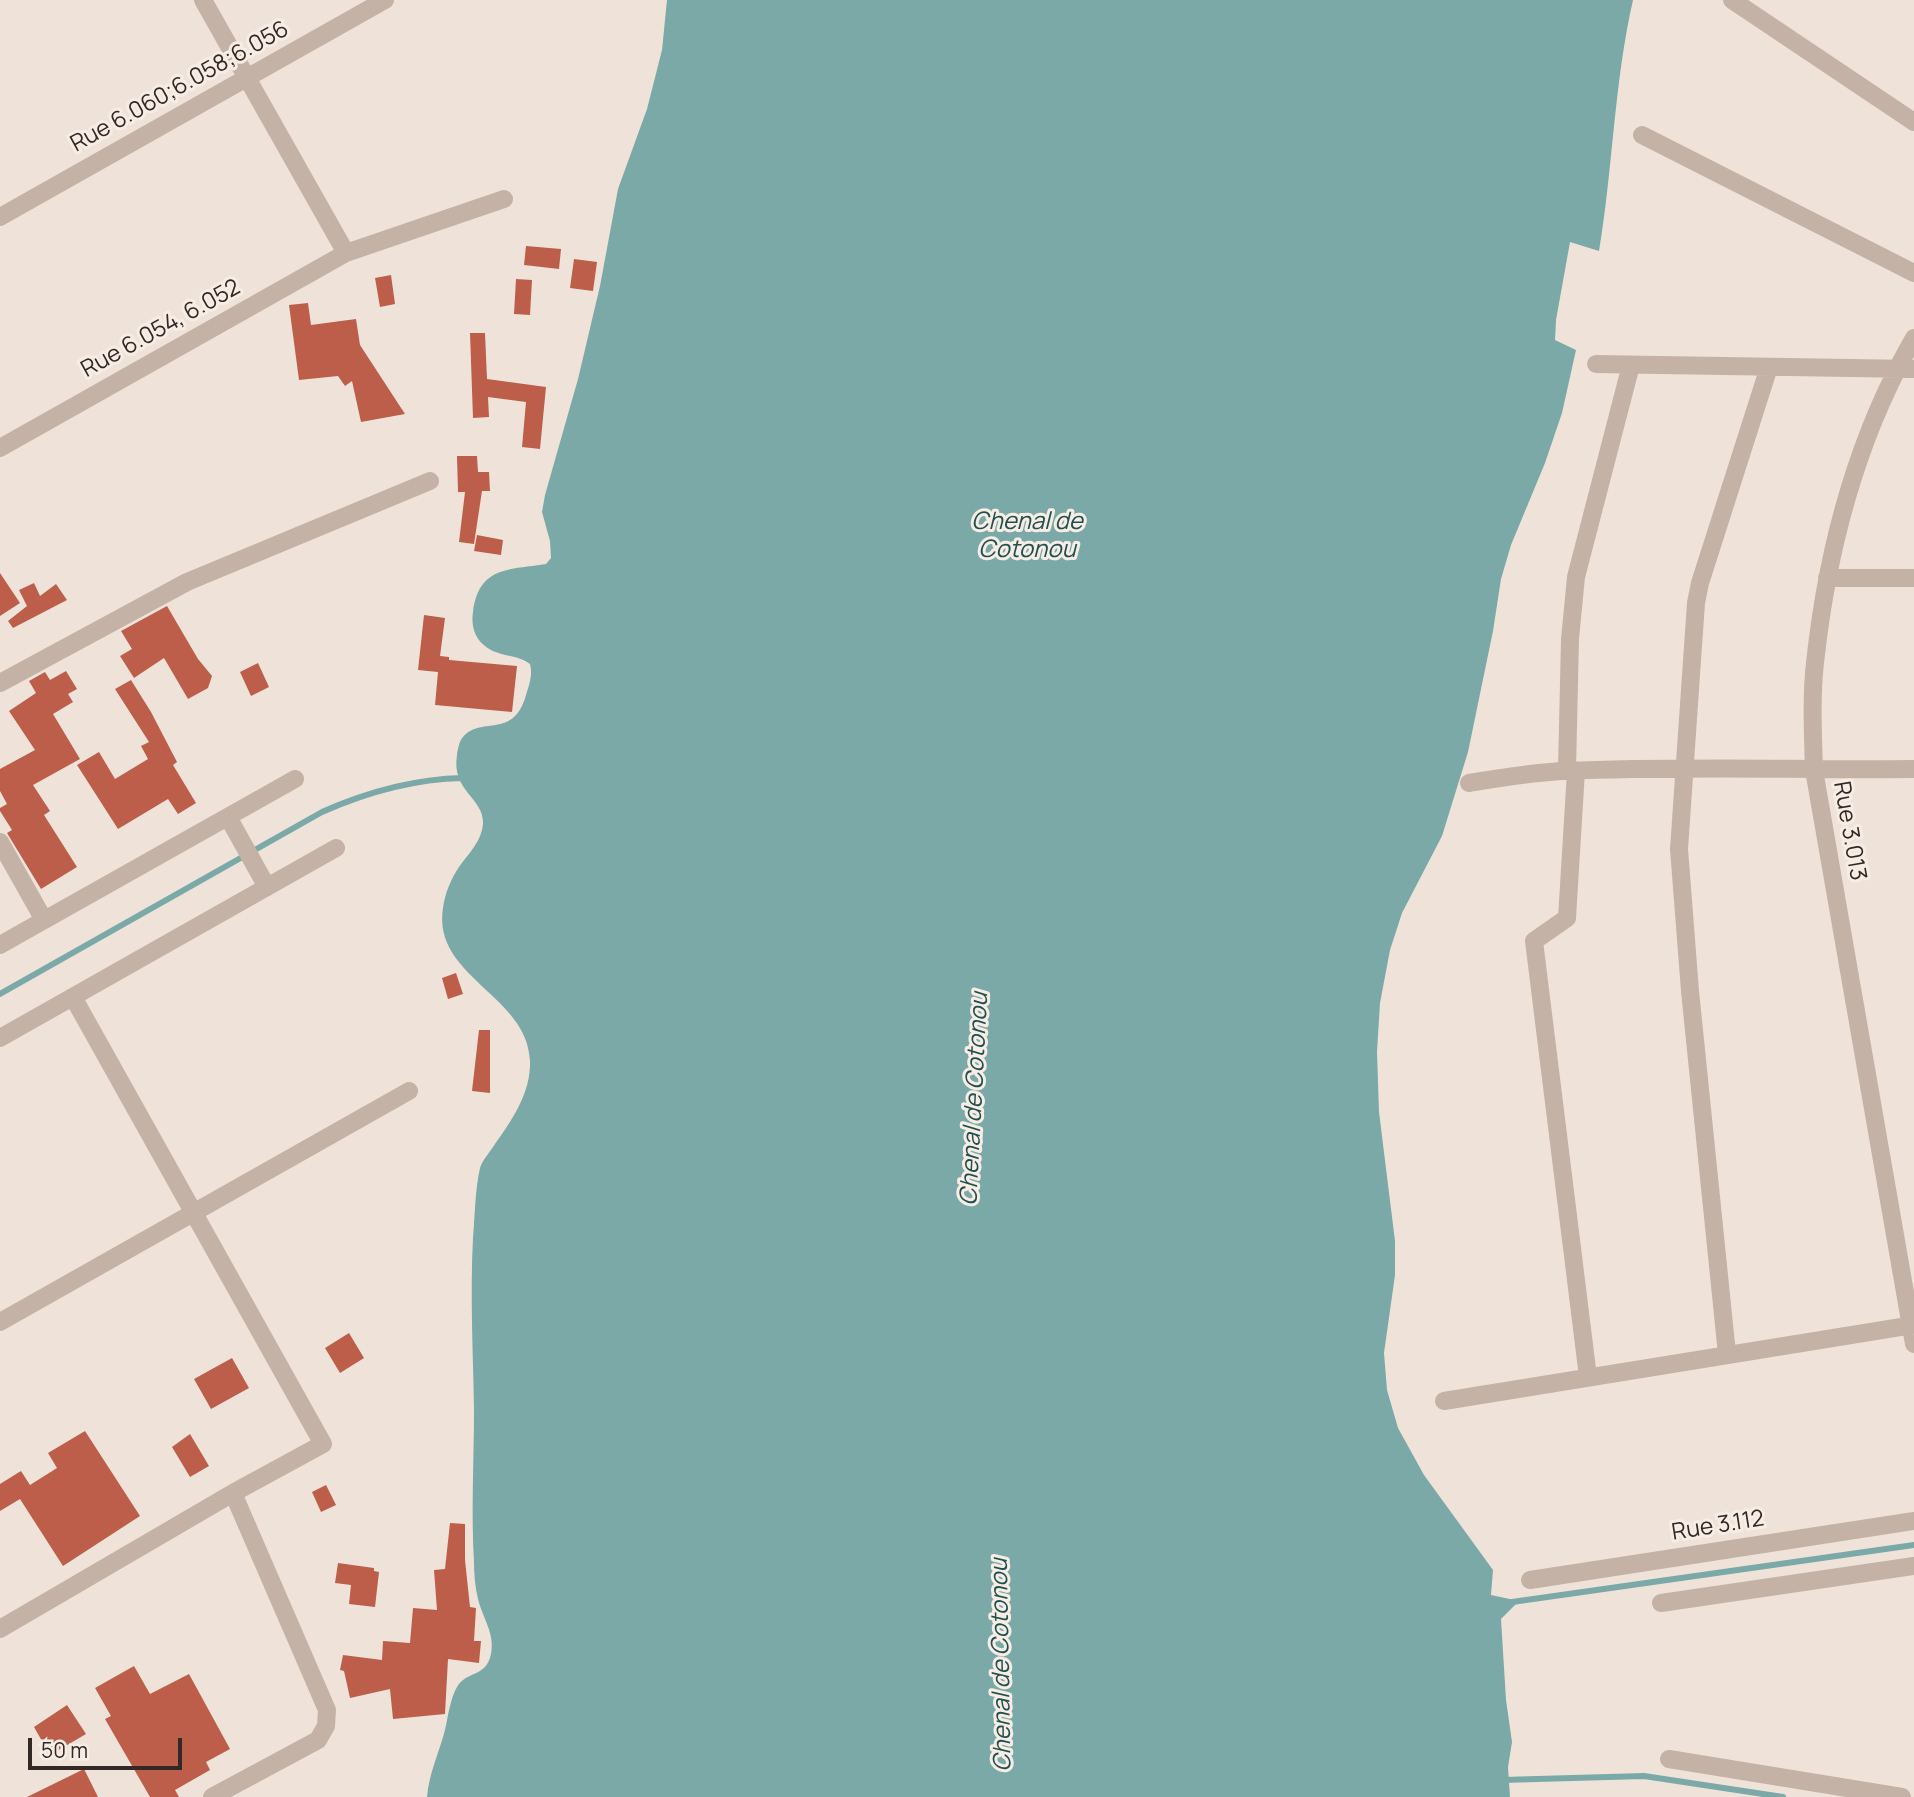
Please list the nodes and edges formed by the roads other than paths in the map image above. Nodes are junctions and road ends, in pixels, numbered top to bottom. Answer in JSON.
{"nodes":[{"id":1,"x":203,"y":0,"type":"edge"},
{"id":2,"x":385,"y":0,"type":"edge"},
{"id":3,"x":1732,"y":0,"type":"edge"},
{"id":4,"x":247,"y":78,"type":"junction"},
{"id":5,"x":1914,"y":122,"type":"edge"},
{"id":6,"x":1642,"y":135,"type":"dead end"},
{"id":7,"x":504,"y":200,"type":"dead end"},
{"id":8,"x":0,"y":217,"type":"edge"},
{"id":9,"x":346,"y":253,"type":"junction"},
{"id":10,"x":1914,"y":272,"type":"edge"},
{"id":11,"x":1914,"y":338,"type":"edge"},
{"id":12,"x":1596,"y":364,"type":"dead end"},
{"id":13,"x":1631,"y":365,"type":"junction"},
{"id":14,"x":1769,"y":367,"type":"junction"},
{"id":15,"x":1905,"y":369,"type":"edge"},
{"id":16,"x":0,"y":448,"type":"edge"},
{"id":17,"x":430,"y":481,"type":"dead end"},
{"id":18,"x":1827,"y":578,"type":"junction"},
{"id":19,"x":1914,"y":578,"type":"edge"},
{"id":20,"x":0,"y":682,"type":"edge"},
{"id":21,"x":1683,"y":767,"type":"junction"},
{"id":22,"x":1914,"y":769,"type":"edge"},
{"id":23,"x":1814,"y":770,"type":"junction"},
{"id":24,"x":1571,"y":771,"type":"junction"},
{"id":25,"x":295,"y":779,"type":"dead end"},
{"id":26,"x":1469,"y":783,"type":"dead end"},
{"id":27,"x":228,"y":817,"type":"junction"},
{"id":28,"x":0,"y":842,"type":"edge"},
{"id":29,"x":336,"y":848,"type":"dead end"},
{"id":30,"x":267,"y":887,"type":"junction"},
{"id":31,"x":44,"y":920,"type":"junction"},
{"id":32,"x":0,"y":945,"type":"edge"},
{"id":33,"x":73,"y":997,"type":"junction"},
{"id":34,"x":0,"y":1038,"type":"edge"},
{"id":35,"x":409,"y":1091,"type":"dead end"},
{"id":36,"x":193,"y":1213,"type":"junction"},
{"id":37,"x":0,"y":1322,"type":"edge"},
{"id":38,"x":1913,"y":1332,"type":"edge"},
{"id":39,"x":1727,"y":1354,"type":"junction"},
{"id":40,"x":1588,"y":1377,"type":"junction"},
{"id":41,"x":1444,"y":1401,"type":"dead end"},
{"id":42,"x":233,"y":1493,"type":"junction"},
{"id":43,"x":1914,"y":1521,"type":"edge"},
{"id":44,"x":1914,"y":1566,"type":"edge"},
{"id":45,"x":1530,"y":1580,"type":"dead end"},
{"id":46,"x":1661,"y":1603,"type":"dead end"},
{"id":47,"x":0,"y":1629,"type":"edge"},
{"id":48,"x":1669,"y":1759,"type":"dead end"},
{"id":49,"x":212,"y":1797,"type":"edge"},
{"id":50,"x":1902,"y":1797,"type":"edge"}],
"edges":[{"from":1,"to":4,"type":"street"},
{"from":2,"to":4,"type":"street","name":"Rue 6.060;6.058;6.056"},
{"from":3,"to":5,"type":"street"},
{"from":4,"to":8,"type":"street","name":"Rue 6.060;6.058;6.056"},
{"from":4,"to":9,"type":"street"},
{"from":6,"to":10,"type":"street"},
{"from":7,"to":9,"type":"street","name":"Rue 6.054, 6.052"},
{"from":9,"to":16,"type":"street","name":"Rue 6.054, 6.052"},
{"from":11,"to":15,"type":"street","name":"Rue 3.013"},
{"from":12,"to":13,"type":"street"},
{"from":13,"to":14,"type":"street"},
{"from":13,"to":24,"type":"street"},
{"from":14,"to":15,"type":"street"},
{"from":14,"to":21,"type":"street"},
{"from":15,"to":18,"type":"street","name":"Rue 3.013"},
{"from":17,"to":20,"type":"street"},
{"from":18,"to":19,"type":"street"},
{"from":18,"to":23,"type":"street","name":"Rue 3.013"},
{"from":21,"to":23,"type":"street"},
{"from":21,"to":24,"type":"street"},
{"from":21,"to":39,"type":"street"},
{"from":22,"to":23,"type":"street"},
{"from":23,"to":38,"type":"street","name":"Rue 3.013"},
{"from":24,"to":26,"type":"street"},
{"from":24,"to":40,"type":"street"},
{"from":25,"to":27,"type":"street"},
{"from":27,"to":30,"type":"street"},
{"from":27,"to":31,"type":"street"},
{"from":28,"to":31,"type":"street"},
{"from":29,"to":30,"type":"street"},
{"from":30,"to":33,"type":"street"},
{"from":31,"to":32,"type":"street"},
{"from":33,"to":34,"type":"street"},
{"from":33,"to":36,"type":"street"},
{"from":35,"to":36,"type":"street"},
{"from":36,"to":37,"type":"street"},
{"from":36,"to":42,"type":"street"},
{"from":38,"to":39,"type":"street"},
{"from":39,"to":40,"type":"street"},
{"from":40,"to":41,"type":"street"},
{"from":42,"to":47,"type":"street"},
{"from":42,"to":49,"type":"street"},
{"from":43,"to":45,"type":"street","name":"Rue 3.112"},
{"from":44,"to":46,"type":"street"},
{"from":48,"to":50,"type":"street"}]}
